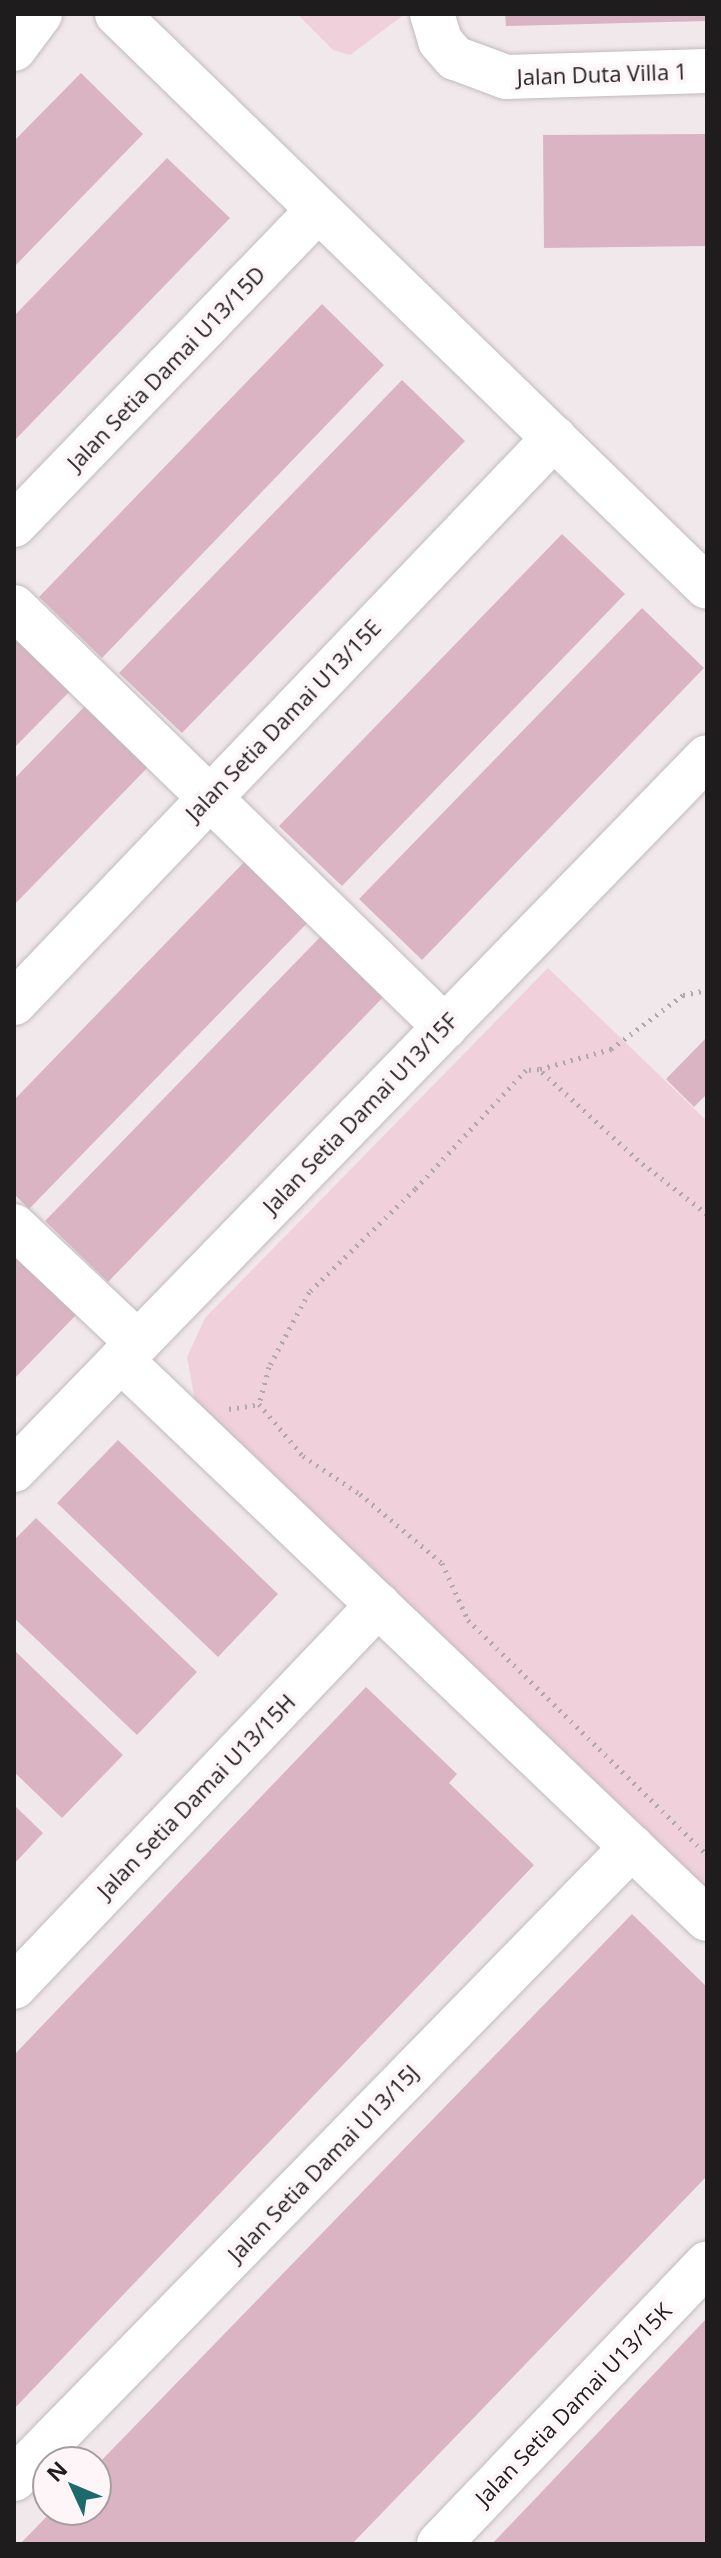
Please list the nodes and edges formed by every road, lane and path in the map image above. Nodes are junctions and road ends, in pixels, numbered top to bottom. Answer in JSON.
{"nodes":[{"id":1,"x":40,"y":14,"type":"edge"},
{"id":2,"x":117,"y":14,"type":"edge"},
{"id":3,"x":432,"y":15,"type":"edge"},
{"id":4,"x":14,"y":49,"type":"edge"},
{"id":5,"x":707,"y":71,"type":"edge"},
{"id":6,"x":317,"y":211,"type":"junction"},
{"id":7,"x":554,"y":438,"type":"junction"},
{"id":8,"x":14,"y":525,"type":"edge"},
{"id":9,"x":707,"y":587,"type":"edge"},
{"id":10,"x":14,"y":607,"type":"edge"},
{"id":11,"x":707,"y":757,"type":"edge"},
{"id":12,"x":209,"y":797,"type":"junction"},
{"id":13,"x":707,"y":990,"type":"edge"},
{"id":14,"x":14,"y":1003,"type":"edge"},
{"id":15,"x":445,"y":1027,"type":"junction"},
{"id":16,"x":539,"y":1069,"type":"junction"},
{"id":17,"x":707,"y":1214,"type":"edge"},
{"id":18,"x":14,"y":1226,"type":"edge"},
{"id":19,"x":130,"y":1351,"type":"junction"},
{"id":20,"x":14,"y":1470,"type":"edge"},
{"id":21,"x":378,"y":1605,"type":"junction"},
{"id":22,"x":632,"y":1847,"type":"junction"},
{"id":23,"x":707,"y":1855,"type":"edge"},
{"id":24,"x":707,"y":1919,"type":"edge"},
{"id":25,"x":14,"y":1987,"type":"edge"},
{"id":26,"x":707,"y":2264,"type":"edge"},
{"id":27,"x":14,"y":2479,"type":"edge"},
{"id":28,"x":439,"y":2544,"type":"edge"}],
"edges":[{"from":1,"to":4,"type":"street"},
{"from":2,"to":6,"type":"street"},
{"from":3,"to":5,"type":"street","name":"Jalan Duta Villa 1"},
{"from":6,"to":7,"type":"street"},
{"from":6,"to":8,"type":"street","name":"Jalan Setia Damai U13/15D"},
{"from":7,"to":9,"type":"street"},
{"from":7,"to":12,"type":"street","name":"Jalan Setia Damai U13/15E"},
{"from":10,"to":12,"type":"street"},
{"from":11,"to":15,"type":"street","name":"Jalan Setia Damai U13/15F"},
{"from":12,"to":14,"type":"street","name":"Jalan Setia Damai U13/15E"},
{"from":12,"to":15,"type":"street"},
{"from":13,"to":16,"type":"path"},
{"from":15,"to":19,"type":"street","name":"Jalan Setia Damai U13/15F"},
{"from":16,"to":17,"type":"path"},
{"from":16,"to":23,"type":"path"},
{"from":18,"to":19,"type":"street"},
{"from":19,"to":20,"type":"street","name":"Jalan Setia Damai U13/15F"},
{"from":19,"to":21,"type":"street"},
{"from":21,"to":22,"type":"street"},
{"from":21,"to":25,"type":"street","name":"Jalan Setia Damai U13/15H"},
{"from":22,"to":24,"type":"street"},
{"from":22,"to":27,"type":"street","name":"Jalan Setia Damai U13/15J"},
{"from":26,"to":28,"type":"street","name":"Jalan Setia Damai U13/15K"}]}
